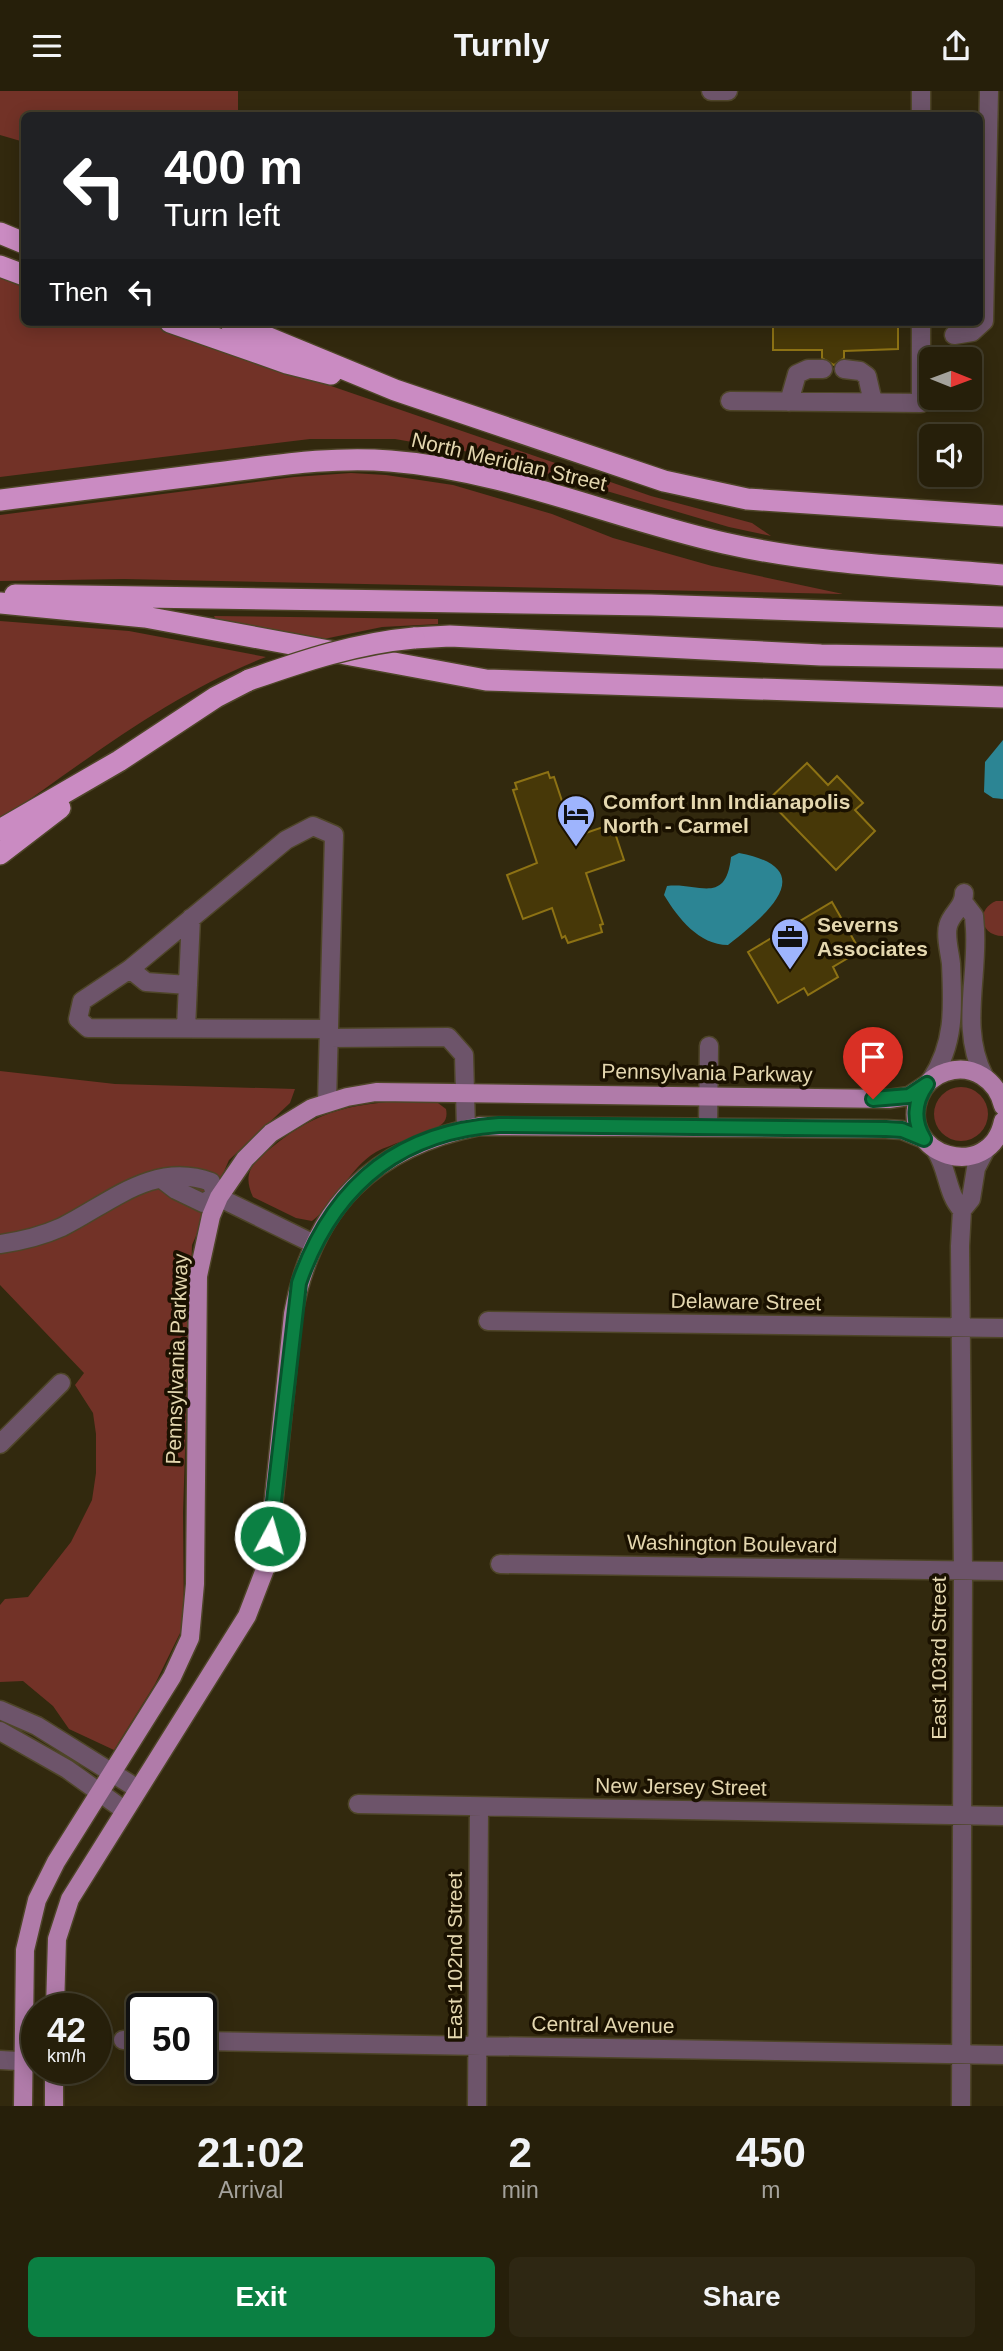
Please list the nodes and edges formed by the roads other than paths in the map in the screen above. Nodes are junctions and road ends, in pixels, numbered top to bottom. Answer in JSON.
{"nodes":[{"id":1,"x":711,"y":91,"type":"edge"},
{"id":2,"x":728,"y":91,"type":"edge"},
{"id":3,"x":921,"y":91,"type":"edge"},
{"id":4,"x":989,"y":91,"type":"edge"},
{"id":5,"x":921,"y":112,"type":"edge"},
{"id":6,"x":0,"y":233,"type":"edge"},
{"id":7,"x":21,"y":242,"type":"edge"},
{"id":8,"x":0,"y":266,"type":"edge"},
{"id":9,"x":21,"y":274,"type":"edge"},
{"id":10,"x":983,"y":322,"type":"edge"},
{"id":11,"x":181,"y":326,"type":"edge"},
{"id":12,"x":240,"y":326,"type":"edge"},
{"id":13,"x":921,"y":326,"type":"edge"},
{"id":14,"x":979,"y":326,"type":"edge"},
{"id":15,"x":954,"y":335,"type":"dead end"},
{"id":16,"x":822,"y":369,"type":"dead end"},
{"id":17,"x":844,"y":369,"type":"dead end"},
{"id":18,"x":395,"y":390,"type":"junction"},
{"id":19,"x":730,"y":401,"type":"dead end"},
{"id":20,"x":789,"y":402,"type":"junction"},
{"id":21,"x":873,"y":402,"type":"junction"},
{"id":22,"x":0,"y":499,"type":"edge"},
{"id":23,"x":1003,"y":514,"type":"edge"},
{"id":24,"x":1003,"y":566,"type":"edge"},
{"id":25,"x":918,"y":568,"type":"junction"},
{"id":26,"x":1003,"y":576,"type":"edge"},
{"id":27,"x":0,"y":596,"type":"edge"},
{"id":28,"x":0,"y":603,"type":"edge"},
{"id":29,"x":1003,"y":617,"type":"edge"},
{"id":30,"x":821,"y":655,"type":"junction"},
{"id":31,"x":1003,"y":658,"type":"edge"},
{"id":32,"x":1003,"y":672,"type":"edge"},
{"id":33,"x":1003,"y":697,"type":"edge"},
{"id":34,"x":119,"y":761,"type":"junction"},
{"id":35,"x":0,"y":830,"type":"edge"},
{"id":36,"x":0,"y":855,"type":"edge"},
{"id":37,"x":191,"y":918,"type":"junction"},
{"id":38,"x":130,"y":969,"type":"junction"},
{"id":39,"x":188,"y":985,"type":"junction"},
{"id":40,"x":186,"y":1028,"type":"junction"},
{"id":41,"x":329,"y":1034,"type":"junction"},
{"id":42,"x":709,"y":1046,"type":"dead end"},
{"id":43,"x":929,"y":1082,"type":"junction"},
{"id":44,"x":993,"y":1083,"type":"edge"},
{"id":45,"x":466,"y":1092,"type":"junction"},
{"id":46,"x":709,"y":1095,"type":"junction"},
{"id":47,"x":327,"y":1103,"type":"junction"},
{"id":48,"x":1003,"y":1106,"type":"edge"},
{"id":49,"x":1003,"y":1121,"type":"edge"},
{"id":50,"x":708,"y":1127,"type":"junction"},
{"id":51,"x":466,"y":1129,"type":"junction"},
{"id":52,"x":994,"y":1142,"type":"edge"},
{"id":53,"x":930,"y":1145,"type":"junction"},
{"id":54,"x":217,"y":1197,"type":"junction"},
{"id":55,"x":962,"y":1210,"type":"junction"},
{"id":56,"x":0,"y":1244,"type":"edge"},
{"id":57,"x":314,"y":1244,"type":"junction"},
{"id":58,"x":488,"y":1321,"type":"dead end"},
{"id":59,"x":961,"y":1327,"type":"junction"},
{"id":60,"x":1003,"y":1328,"type":"edge"},
{"id":61,"x":61,"y":1383,"type":"dead end"},
{"id":62,"x":0,"y":1444,"type":"edge"},
{"id":63,"x":500,"y":1564,"type":"dead end"},
{"id":64,"x":963,"y":1570,"type":"junction"},
{"id":65,"x":1003,"y":1571,"type":"edge"},
{"id":66,"x":0,"y":1710,"type":"edge"},
{"id":67,"x":0,"y":1731,"type":"edge"},
{"id":68,"x":113,"y":1773,"type":"junction"},
{"id":69,"x":138,"y":1789,"type":"junction"},
{"id":70,"x":101,"y":1792,"type":"junction"},
{"id":71,"x":358,"y":1804,"type":"dead end"},
{"id":72,"x":479,"y":1807,"type":"junction"},
{"id":73,"x":124,"y":1810,"type":"junction"},
{"id":74,"x":961,"y":1815,"type":"junction"},
{"id":75,"x":1003,"y":1816,"type":"edge"},
{"id":76,"x":26,"y":1993,"type":"edge"},
{"id":77,"x":55,"y":1993,"type":"edge"},
{"id":78,"x":217,"y":2041,"type":"edge"},
{"id":79,"x":477,"y":2046,"type":"junction"},
{"id":80,"x":961,"y":2054,"type":"junction"},
{"id":81,"x":1003,"y":2055,"type":"edge"},
{"id":82,"x":0,"y":2060,"type":"edge"},
{"id":83,"x":21,"y":2061,"type":"edge"},
{"id":84,"x":26,"y":2084,"type":"edge"},
{"id":85,"x":54,"y":2084,"type":"edge"},
{"id":86,"x":23,"y":2106,"type":"edge"},
{"id":87,"x":54,"y":2106,"type":"edge"},
{"id":88,"x":477,"y":2106,"type":"edge"},
{"id":89,"x":961,"y":2106,"type":"edge"}],
"edges":[{"from":1,"to":2,"type":"street"},
{"from":3,"to":5,"type":"street"},
{"from":4,"to":10,"type":"street"},
{"from":6,"to":7,"type":"highway"},
{"from":8,"to":9,"type":"highway"},
{"from":11,"to":18,"type":"highway"},
{"from":12,"to":18,"type":"highway"},
{"from":13,"to":21,"type":"street"},
{"from":14,"to":15,"type":"street"},
{"from":16,"to":20,"type":"street"},
{"from":17,"to":21,"type":"street"},
{"from":18,"to":23,"type":"highway"},
{"from":19,"to":20,"type":"street"},
{"from":20,"to":21,"type":"street"},
{"from":22,"to":25,"type":"highway","name":"North Meridian Street"},
{"from":24,"to":25,"type":"highway"},
{"from":25,"to":26,"type":"highway","name":"North Meridian Street"},
{"from":27,"to":29,"type":"highway"},
{"from":28,"to":33,"type":"highway"},
{"from":30,"to":31,"type":"highway"},
{"from":30,"to":32,"type":"highway"},
{"from":30,"to":34,"type":"highway","bridge":true},
{"from":34,"to":35,"type":"highway"},
{"from":34,"to":36,"type":"highway"},
{"from":37,"to":38,"type":"street"},
{"from":37,"to":39,"type":"street"},
{"from":37,"to":41,"type":"street"},
{"from":38,"to":39,"type":"street"},
{"from":38,"to":40,"type":"street"},
{"from":39,"to":40,"type":"street"},
{"from":40,"to":41,"type":"street"},
{"from":41,"to":45,"type":"street"},
{"from":41,"to":47,"type":"street"},
{"from":42,"to":46,"type":"street"},
{"from":43,"to":44,"type":"main road","name":"Pennsylvania Parkway"},
{"from":43,"to":44,"type":"street"},
{"from":43,"to":46,"type":"main road","name":"Pennsylvania Parkway"},
{"from":43,"to":53,"type":"main road"},
{"from":44,"to":48,"type":"main road"},
{"from":45,"to":46,"type":"main road","name":"Pennsylvania Parkway"},
{"from":45,"to":47,"type":"main road","name":"Pennsylvania Parkway"},
{"from":45,"to":51,"type":"street"},
{"from":46,"to":50,"type":"street"},
{"from":47,"to":54,"type":"main road","name":"Pennsylvania Parkway"},
{"from":49,"to":52,"type":"main road"},
{"from":50,"to":51,"type":"main road"},
{"from":50,"to":53,"type":"main road"},
{"from":51,"to":57,"type":"main road"},
{"from":52,"to":53,"type":"main road"},
{"from":52,"to":55,"type":"street","name":"East 103rd Street"},
{"from":53,"to":55,"type":"street","name":"East 103rd Street"},
{"from":54,"to":56,"type":"street"},
{"from":54,"to":57,"type":"street"},
{"from":54,"to":68,"type":"main road","name":"Pennsylvania Parkway"},
{"from":55,"to":59,"type":"street","name":"East 103rd Street"},
{"from":57,"to":69,"type":"main road"},
{"from":58,"to":59,"type":"street","name":"Delaware Street"},
{"from":59,"to":60,"type":"street","name":"Delaware Street"},
{"from":59,"to":64,"type":"street","name":"East 103rd Street"},
{"from":61,"to":62,"type":"street"},
{"from":63,"to":64,"type":"street","name":"Washington Boulevard"},
{"from":64,"to":65,"type":"street","name":"Washington Boulevard"},
{"from":64,"to":74,"type":"street","name":"East 103rd Street"},
{"from":66,"to":68,"type":"street"},
{"from":67,"to":70,"type":"street"},
{"from":68,"to":69,"type":"street"},
{"from":68,"to":70,"type":"main road","name":"Pennsylvania Parkway"},
{"from":69,"to":73,"type":"main road"},
{"from":70,"to":73,"type":"street"},
{"from":70,"to":76,"type":"main road","name":"Pennsylvania Parkway"},
{"from":71,"to":72,"type":"street","name":"New Jersey Street"},
{"from":72,"to":74,"type":"street","name":"New Jersey Street"},
{"from":72,"to":79,"type":"street","name":"East 102nd Street"},
{"from":73,"to":77,"type":"main road"},
{"from":74,"to":75,"type":"street","name":"New Jersey Street"},
{"from":74,"to":80,"type":"street","name":"East 103rd Street"},
{"from":78,"to":79,"type":"street","name":"Central Avenue"},
{"from":79,"to":80,"type":"street","name":"Central Avenue"},
{"from":79,"to":88,"type":"street","name":"East 102nd Street"},
{"from":80,"to":81,"type":"street","name":"Central Avenue"},
{"from":80,"to":89,"type":"street","name":"East 103rd Street"},
{"from":82,"to":83,"type":"street"},
{"from":84,"to":86,"type":"main road","name":"Pennsylvania Parkway"},
{"from":85,"to":87,"type":"main road"}]}
